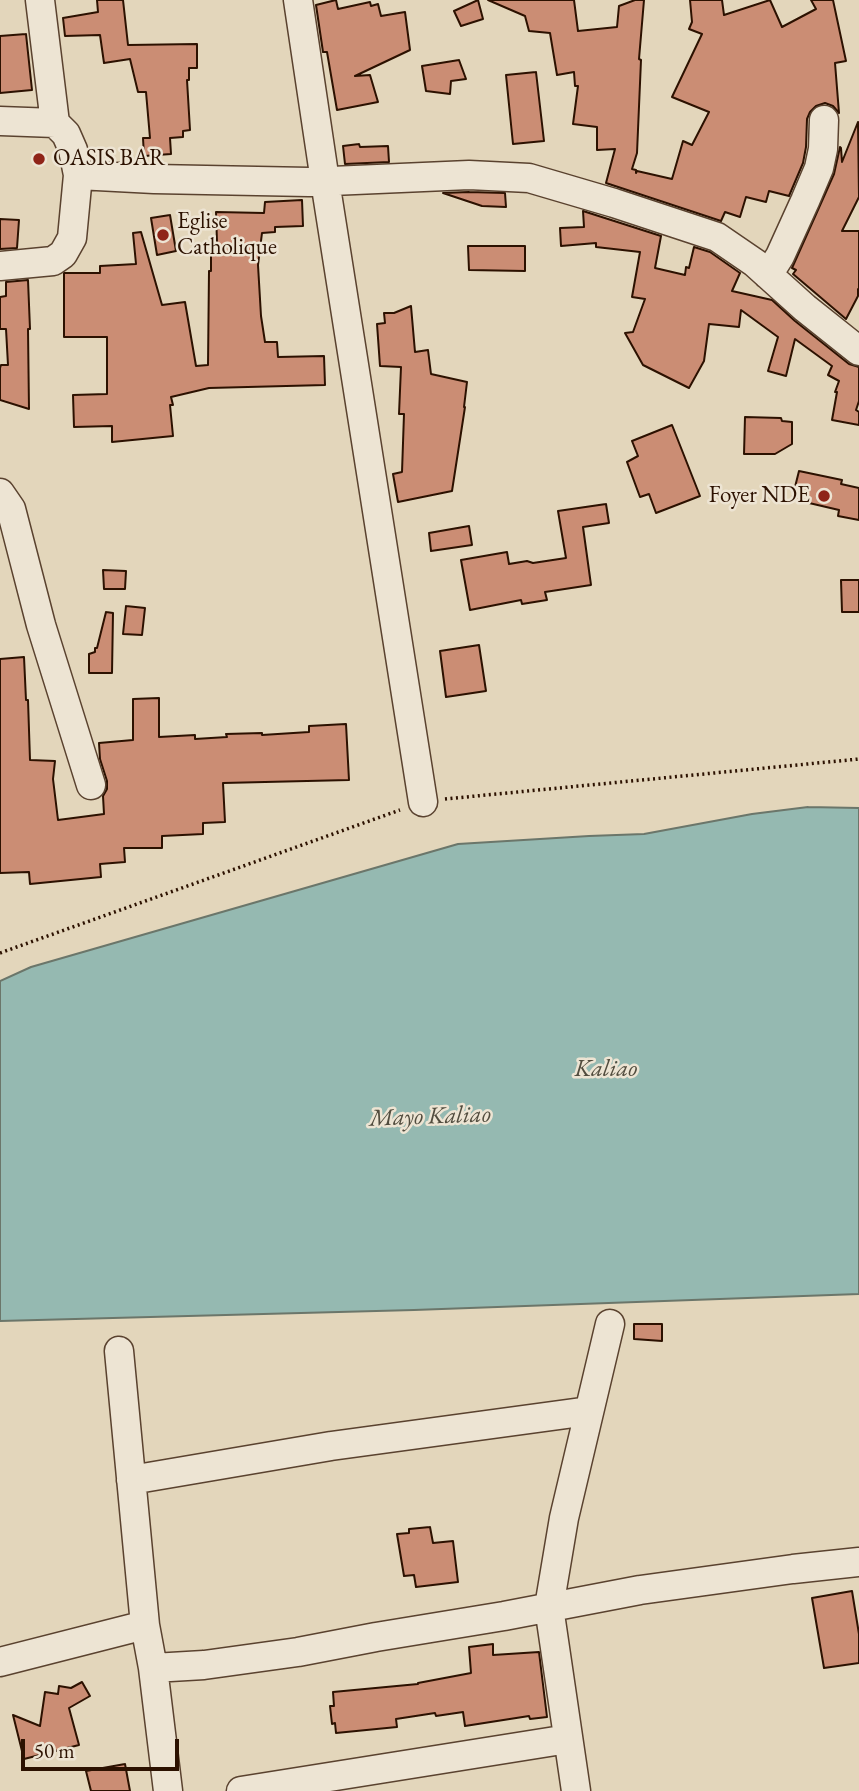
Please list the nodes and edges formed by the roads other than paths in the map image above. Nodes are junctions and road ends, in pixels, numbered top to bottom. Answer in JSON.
{"nodes":[{"id":1,"x":40,"y":0,"type":"edge"},
{"id":2,"x":298,"y":0,"type":"edge"},
{"id":3,"x":824,"y":120,"type":"dead end"},
{"id":4,"x":0,"y":121,"type":"edge"},
{"id":5,"x":55,"y":123,"type":"junction"},
{"id":6,"x":78,"y":175,"type":"junction"},
{"id":7,"x":325,"y":181,"type":"junction"},
{"id":8,"x":0,"y":266,"type":"edge"},
{"id":9,"x":768,"y":275,"type":"junction"},
{"id":10,"x":859,"y":351,"type":"edge"},
{"id":11,"x":0,"y":493,"type":"edge"},
{"id":12,"x":91,"y":785,"type":"dead end"},
{"id":13,"x":423,"y":802,"type":"road end"},
{"id":14,"x":610,"y":1324,"type":"dead end"},
{"id":15,"x":119,"y":1351,"type":"dead end"},
{"id":16,"x":589,"y":1411,"type":"junction"},
{"id":17,"x":131,"y":1480,"type":"junction"},
{"id":18,"x":859,"y":1562,"type":"edge"},
{"id":19,"x":549,"y":1607,"type":"junction"},
{"id":20,"x":145,"y":1625,"type":"junction"},
{"id":21,"x":0,"y":1662,"type":"edge"},
{"id":22,"x":153,"y":1668,"type":"junction"},
{"id":23,"x":568,"y":1739,"type":"junction"},
{"id":24,"x":168,"y":1791,"type":"edge"},
{"id":25,"x":241,"y":1791,"type":"edge"},
{"id":26,"x":576,"y":1791,"type":"edge"}],
"edges":[{"from":1,"to":5,"type":"street"},
{"from":2,"to":7,"type":"street"},
{"from":3,"to":9,"type":"street"},
{"from":4,"to":5,"type":"street"},
{"from":5,"to":6,"type":"street"},
{"from":6,"to":7,"type":"street"},
{"from":6,"to":8,"type":"street"},
{"from":7,"to":9,"type":"street"},
{"from":7,"to":13,"type":"street"},
{"from":9,"to":10,"type":"street"},
{"from":11,"to":12,"type":"street"},
{"from":14,"to":16,"type":"street"},
{"from":15,"to":17,"type":"street"},
{"from":16,"to":17,"type":"street"},
{"from":16,"to":19,"type":"street"},
{"from":17,"to":20,"type":"street"},
{"from":18,"to":19,"type":"street"},
{"from":19,"to":22,"type":"street"},
{"from":19,"to":23,"type":"street"},
{"from":20,"to":21,"type":"street"},
{"from":20,"to":22,"type":"street"},
{"from":22,"to":24,"type":"street"},
{"from":23,"to":25,"type":"street"},
{"from":23,"to":26,"type":"street"}]}
